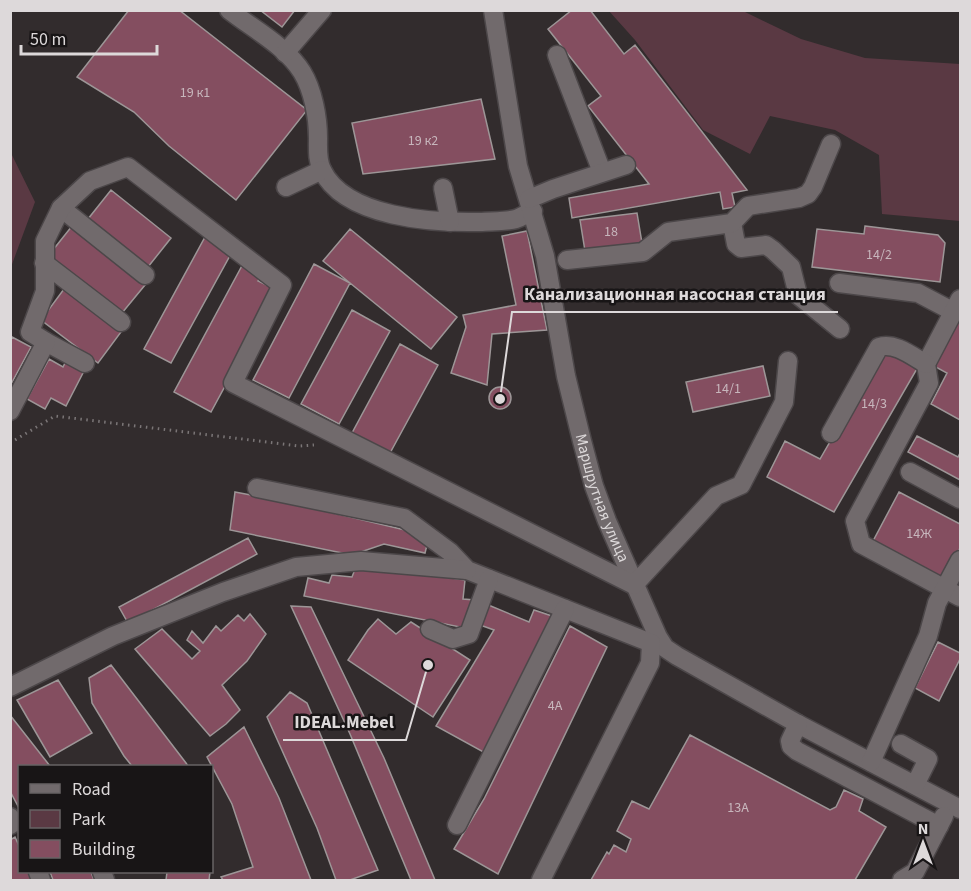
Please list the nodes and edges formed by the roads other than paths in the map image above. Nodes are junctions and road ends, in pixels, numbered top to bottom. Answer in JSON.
{"nodes":[{"id":1,"x":229,"y":10,"type":"edge"},
{"id":2,"x":322,"y":10,"type":"edge"},
{"id":3,"x":493,"y":10,"type":"edge"},
{"id":4,"x":285,"y":53,"type":"junction"},
{"id":5,"x":557,"y":55,"type":"dead end"},
{"id":6,"x":831,"y":144,"type":"dead end"},
{"id":7,"x":626,"y":165,"type":"dead end"},
{"id":8,"x":322,"y":170,"type":"junction"},
{"id":9,"x":602,"y":172,"type":"junction"},
{"id":10,"x":286,"y":187,"type":"dead end"},
{"id":11,"x":443,"y":188,"type":"dead end"},
{"id":12,"x":531,"y":205,"type":"junction"},
{"id":13,"x":61,"y":208,"type":"junction"},
{"id":14,"x":450,"y":222,"type":"junction"},
{"id":15,"x":732,"y":224,"type":"junction"},
{"id":16,"x":567,"y":260,"type":"dead end"},
{"id":17,"x":44,"y":262,"type":"junction"},
{"id":18,"x":146,"y":275,"type":"dead end"},
{"id":19,"x":839,"y":283,"type":"dead end"},
{"id":20,"x":957,"y":306,"type":"edge"},
{"id":21,"x":121,"y":322,"type":"dead end"},
{"id":22,"x":840,"y":328,"type":"dead end"},
{"id":23,"x":46,"y":342,"type":"junction"},
{"id":24,"x":788,"y":361,"type":"dead end"},
{"id":25,"x":85,"y":363,"type":"dead end"},
{"id":26,"x":926,"y":364,"type":"junction"},
{"id":27,"x":10,"y":411,"type":"edge"},
{"id":28,"x":831,"y":433,"type":"dead end"},
{"id":29,"x":910,"y":472,"type":"dead end"},
{"id":30,"x":257,"y":488,"type":"dead end"},
{"id":31,"x":960,"y":499,"type":"edge"},
{"id":32,"x":960,"y":560,"type":"edge"},
{"id":33,"x":467,"y":570,"type":"junction"},
{"id":34,"x":489,"y":579,"type":"junction"},
{"id":35,"x":634,"y":585,"type":"junction"},
{"id":36,"x":953,"y":593,"type":"edge"},
{"id":37,"x":565,"y":609,"type":"junction"},
{"id":38,"x":430,"y":629,"type":"dead end"},
{"id":39,"x":655,"y":641,"type":"junction"},
{"id":40,"x":10,"y":687,"type":"edge"},
{"id":41,"x":798,"y":724,"type":"junction"},
{"id":42,"x":901,"y":744,"type":"dead end"},
{"id":43,"x":871,"y":762,"type":"junction"},
{"id":44,"x":915,"y":785,"type":"junction"},
{"id":45,"x":956,"y":806,"type":"edge"},
{"id":46,"x":458,"y":825,"type":"dead end"},
{"id":47,"x":939,"y":826,"type":"junction"},
{"id":48,"x":541,"y":880,"type":"edge"},
{"id":49,"x":902,"y":880,"type":"edge"}],
"edges":[{"from":1,"to":4,"type":"street"},
{"from":2,"to":4,"type":"street"},
{"from":3,"to":12,"type":"street","name":"Маршрутная улица"},
{"from":4,"to":8,"type":"street"},
{"from":5,"to":9,"type":"street"},
{"from":6,"to":15,"type":"street"},
{"from":7,"to":9,"type":"street"},
{"from":8,"to":10,"type":"street"},
{"from":8,"to":14,"type":"street"},
{"from":9,"to":12,"type":"street"},
{"from":11,"to":14,"type":"street"},
{"from":12,"to":14,"type":"street"},
{"from":12,"to":35,"type":"street","name":"Маршрутная улица"},
{"from":13,"to":17,"type":"street"},
{"from":13,"to":18,"type":"street"},
{"from":13,"to":35,"type":"street"},
{"from":15,"to":16,"type":"street"},
{"from":15,"to":22,"type":"street"},
{"from":17,"to":21,"type":"street"},
{"from":17,"to":23,"type":"street"},
{"from":19,"to":20,"type":"street"},
{"from":20,"to":26,"type":"street"},
{"from":23,"to":25,"type":"street"},
{"from":23,"to":27,"type":"street"},
{"from":24,"to":35,"type":"street"},
{"from":26,"to":28,"type":"street"},
{"from":26,"to":36,"type":"street"},
{"from":29,"to":31,"type":"street"},
{"from":30,"to":33,"type":"street"},
{"from":32,"to":36,"type":"street"},
{"from":33,"to":34,"type":"street"},
{"from":33,"to":40,"type":"street"},
{"from":34,"to":37,"type":"street"},
{"from":34,"to":38,"type":"street"},
{"from":35,"to":39,"type":"street","name":"Маршрутная улица"},
{"from":36,"to":43,"type":"street"},
{"from":37,"to":39,"type":"street"},
{"from":37,"to":46,"type":"street"},
{"from":39,"to":41,"type":"street","name":"Маршрутная улица"},
{"from":39,"to":48,"type":"street"},
{"from":41,"to":43,"type":"street","name":"Маршрутная улица"},
{"from":41,"to":47,"type":"street"},
{"from":42,"to":44,"type":"street"},
{"from":43,"to":44,"type":"street","name":"Маршрутная улица"},
{"from":44,"to":45,"type":"street","name":"Маршрутная улица"},
{"from":45,"to":47,"type":"street"},
{"from":47,"to":49,"type":"street"}]}
